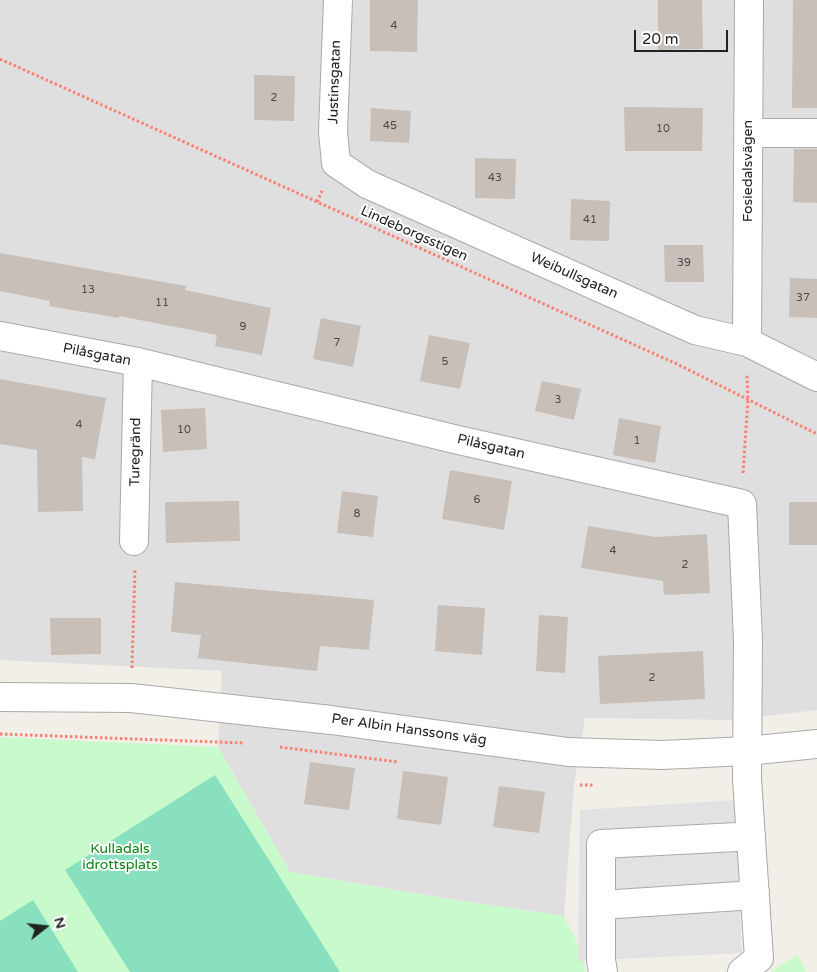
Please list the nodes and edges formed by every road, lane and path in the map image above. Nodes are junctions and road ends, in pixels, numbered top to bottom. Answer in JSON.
{"nodes":[{"id":1,"x":338,"y":0,"type":"edge"},
{"id":2,"x":749,"y":0,"type":"edge"},
{"id":3,"x":0,"y":59,"type":"edge"},
{"id":4,"x":748,"y":133,"type":"junction"},
{"id":5,"x":817,"y":133,"type":"edge"},
{"id":6,"x":336,"y":163,"type":"joint"},
{"id":7,"x":0,"y":336,"type":"edge"},
{"id":8,"x":747,"y":342,"type":"junction"},
{"id":9,"x":138,"y":362,"type":"junction"},
{"id":10,"x":817,"y":376,"type":"edge"},
{"id":11,"x":748,"y":400,"type":"junction"},
{"id":12,"x":817,"y":434,"type":"edge"},
{"id":13,"x":742,"y":504,"type":"junction"},
{"id":14,"x":134,"y":541,"type":"joint"},
{"id":15,"x":0,"y":696,"type":"edge"},
{"id":16,"x":131,"y":698,"type":"junction"},
{"id":17,"x":817,"y":744,"type":"edge"},
{"id":18,"x":747,"y":751,"type":"junction"},
{"id":19,"x":751,"y":834,"type":"junction"},
{"id":20,"x":755,"y":892,"type":"junction"},
{"id":21,"x":601,"y":905,"type":"junction"},
{"id":22,"x":603,"y":972,"type":"edge"},
{"id":23,"x":742,"y":972,"type":"edge"}],
"edges":[{"from":1,"to":6,"type":"street","name":"Justinsgatan"},
{"from":2,"to":4,"type":"street","name":"Fosiedalsvägen"},
{"from":3,"to":11,"type":"path","name":"Lindeborgsstigen"},
{"from":4,"to":5,"type":"street"},
{"from":4,"to":8,"type":"street","name":"Fosiedalsvägen"},
{"from":6,"to":8,"type":"street","name":"Weibullsgatan"},
{"from":7,"to":9,"type":"street","name":"Pilåsgatan"},
{"from":8,"to":10,"type":"street","name":"Weibullsgatan"},
{"from":8,"to":11,"type":"path"},
{"from":9,"to":13,"type":"street","name":"Pilåsgatan"},
{"from":9,"to":14,"type":"street","name":"Turegränd"},
{"from":11,"to":12,"type":"path","name":"Lindeborgsstigen"},
{"from":11,"to":13,"type":"path"},
{"from":13,"to":18,"type":"street"},
{"from":14,"to":16,"type":"path"},
{"from":15,"to":16,"type":"street","name":"Per Albin Hanssons väg"},
{"from":16,"to":18,"type":"street","name":"Per Albin Hanssons väg"},
{"from":17,"to":18,"type":"street","name":"Per Albin Hanssons väg"},
{"from":18,"to":19,"type":"street"},
{"from":19,"to":20,"type":"street"},
{"from":19,"to":21,"type":"street"},
{"from":20,"to":21,"type":"street"},
{"from":20,"to":23,"type":"street"},
{"from":21,"to":22,"type":"street"}]}
